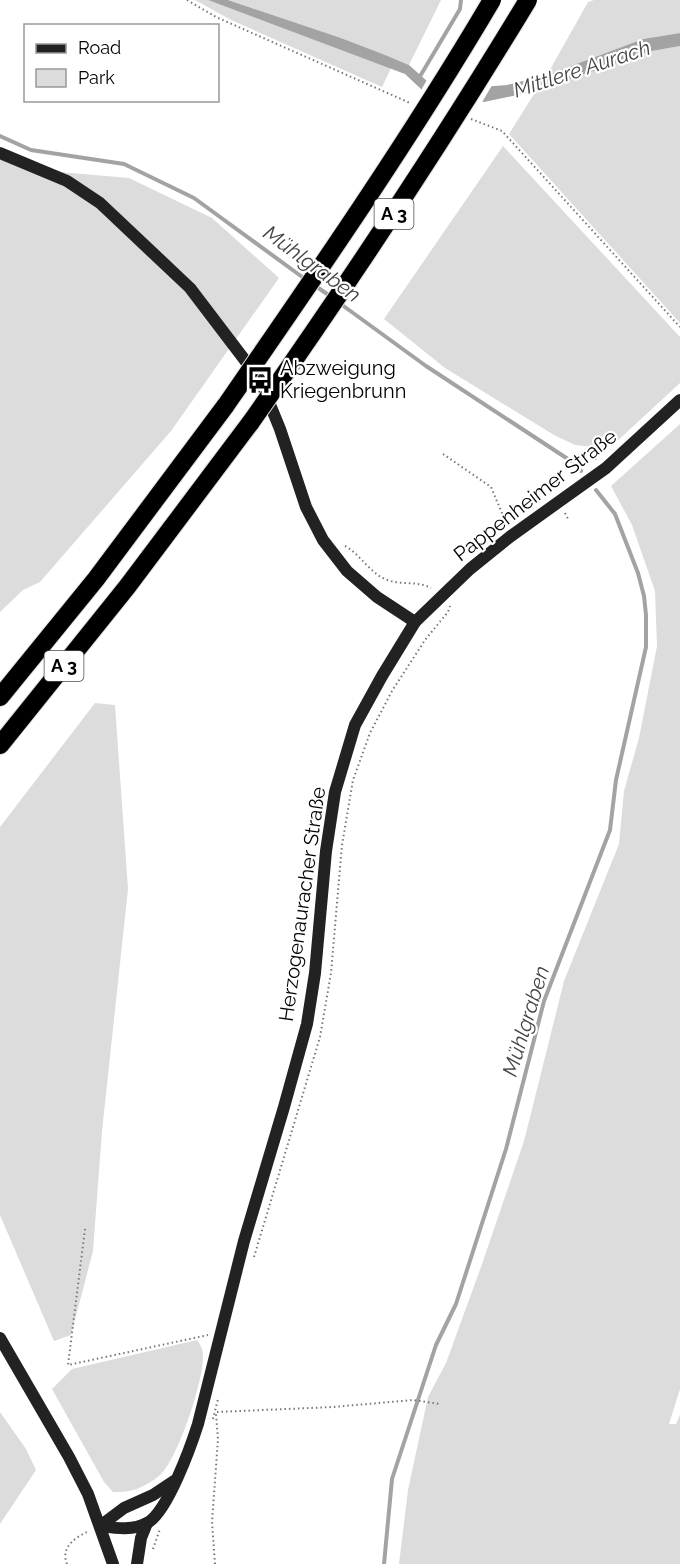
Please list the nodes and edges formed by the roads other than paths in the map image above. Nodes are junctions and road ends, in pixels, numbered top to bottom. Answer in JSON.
{"nodes":[{"id":1,"x":492,"y":0,"type":"edge"},
{"id":2,"x":528,"y":0,"type":"edge"},
{"id":3,"x":0,"y":153,"type":"edge"},
{"id":4,"x":680,"y":400,"type":"edge"},
{"id":5,"x":415,"y":622,"type":"junction"},
{"id":6,"x":49,"y":685,"type":"junction"},
{"id":7,"x":0,"y":697,"type":"edge"},
{"id":8,"x":0,"y":745,"type":"edge"},
{"id":9,"x":0,"y":758,"type":"edge"},
{"id":10,"x":0,"y":1338,"type":"edge"},
{"id":11,"x":175,"y":1480,"type":"junction"},
{"id":12,"x":147,"y":1523,"type":"junction"},
{"id":13,"x":100,"y":1526,"type":"junction"},
{"id":14,"x":113,"y":1564,"type":"edge"},
{"id":15,"x":137,"y":1564,"type":"edge"}],
"edges":[{"from":1,"to":7,"type":"highway","number":"A 3","bridge":true},
{"from":2,"to":6,"type":"highway","number":"A 3","bridge":true},
{"from":3,"to":5,"type":"street"},
{"from":4,"to":5,"type":"street","name":"Pappenheimer Straße"},
{"from":5,"to":11,"type":"street","name":"Herzogenauracher Straße"},
{"from":6,"to":8,"type":"highway","number":"A 3"},
{"from":6,"to":9,"type":"highway"},
{"from":10,"to":13,"type":"street"},
{"from":11,"to":12,"type":"street","name":"Herzogenauracher Straße"},
{"from":11,"to":13,"type":"street"},
{"from":12,"to":13,"type":"street"},
{"from":12,"to":15,"type":"street"},
{"from":13,"to":14,"type":"street"}]}
